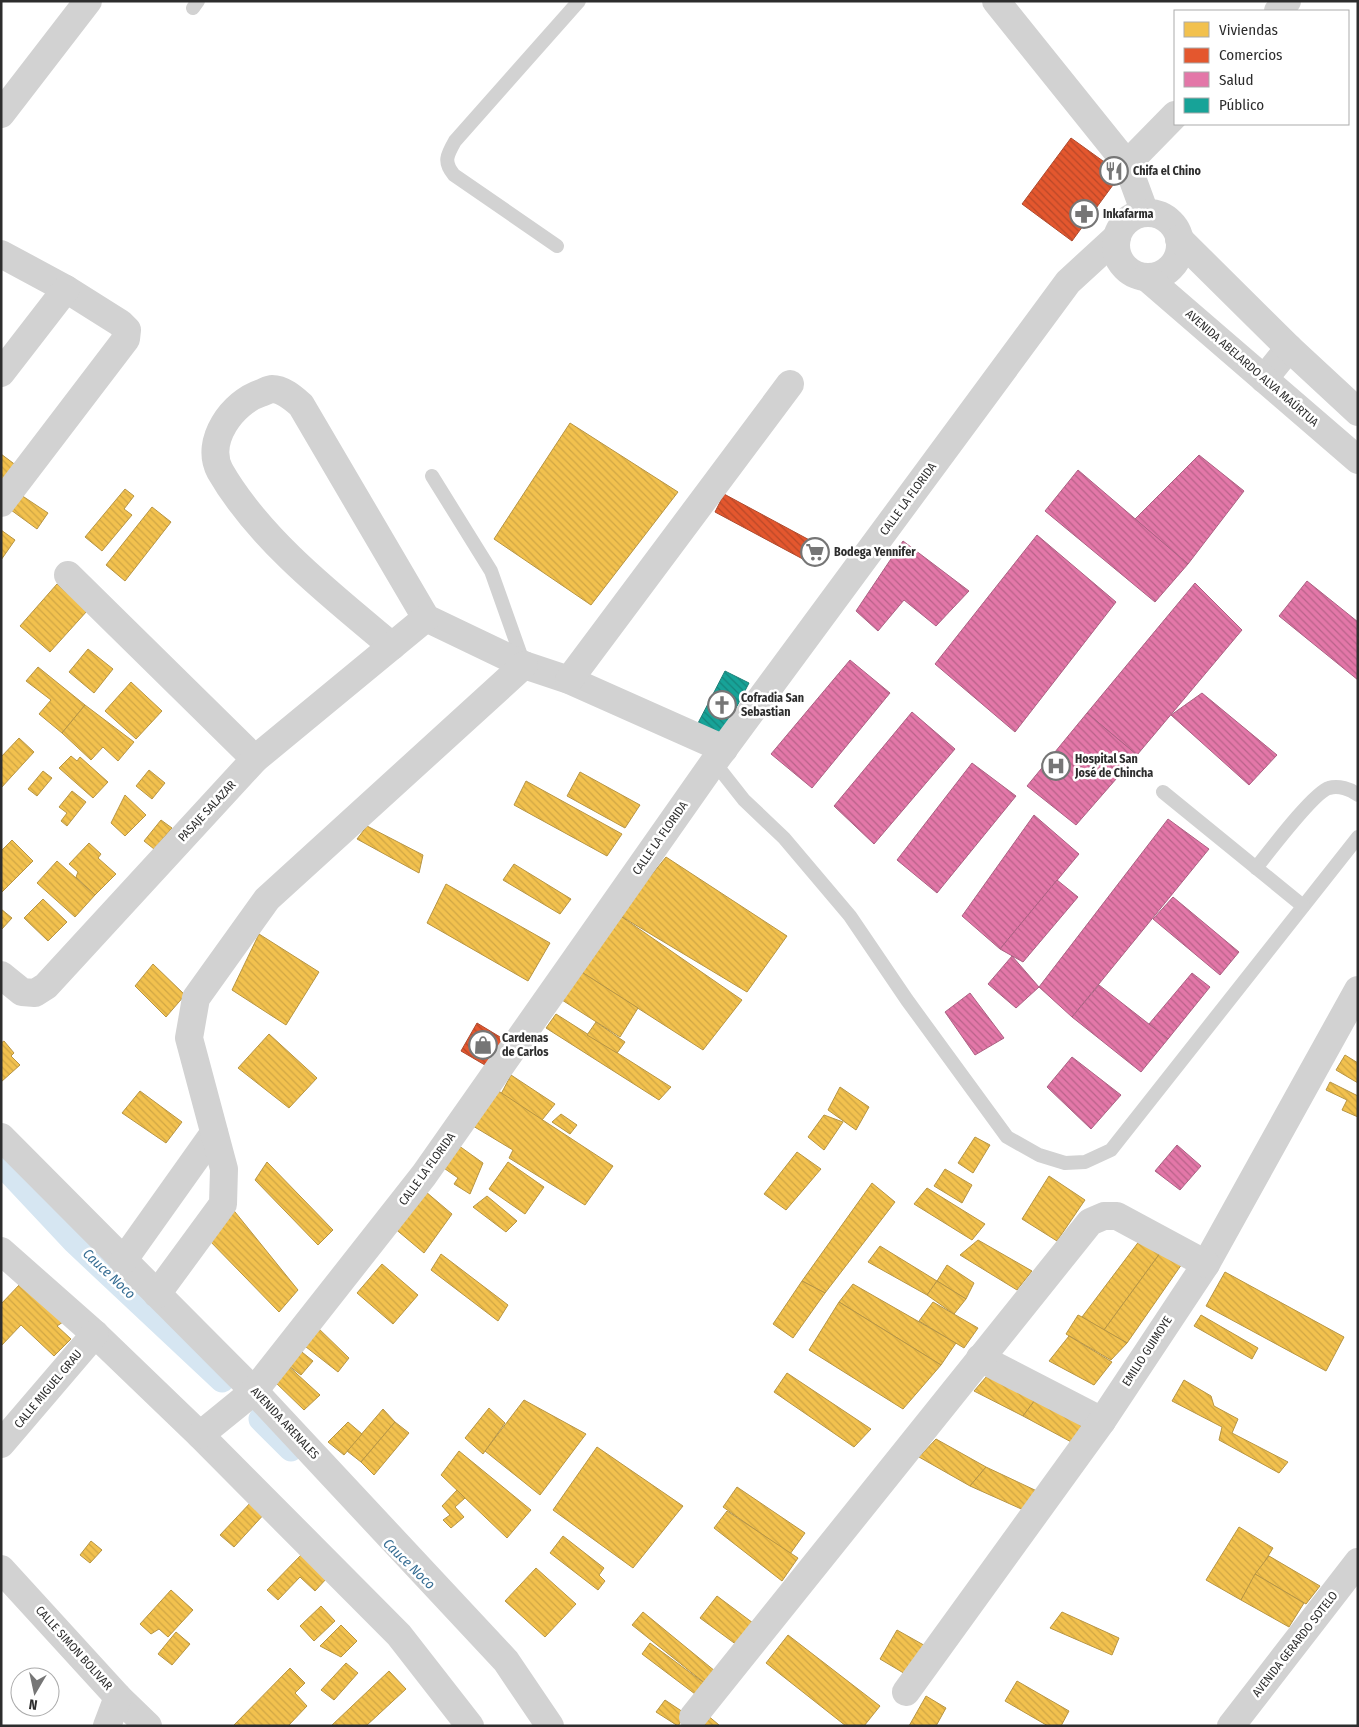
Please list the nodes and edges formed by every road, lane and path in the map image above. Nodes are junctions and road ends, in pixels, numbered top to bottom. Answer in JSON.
{"nodes":[{"id":1,"x":88,"y":1,"type":"edge"},
{"id":2,"x":579,"y":1,"type":"edge"},
{"id":3,"x":996,"y":1,"type":"edge"},
{"id":4,"x":7,"y":99,"type":"edge"},
{"id":5,"x":1174,"y":116,"type":"edge"},
{"id":6,"x":1127,"y":164,"type":"junction"},
{"id":7,"x":1145,"y":213,"type":"junction"},
{"id":8,"x":1117,"y":237,"type":"junction"},
{"id":9,"x":1179,"y":239,"type":"junction"},
{"id":10,"x":556,"y":246,"type":"dead end"},
{"id":11,"x":1,"y":254,"type":"edge"},
{"id":12,"x":1146,"y":277,"type":"junction"},
{"id":13,"x":66,"y":289,"type":"junction"},
{"id":14,"x":1289,"y":348,"type":"junction"},
{"id":15,"x":1,"y":373,"type":"edge"},
{"id":16,"x":1264,"y":379,"type":"junction"},
{"id":17,"x":790,"y":384,"type":"dead end"},
{"id":18,"x":1358,"y":412,"type":"edge"},
{"id":19,"x":1358,"y":460,"type":"edge"},
{"id":20,"x":432,"y":476,"type":"dead end"},
{"id":21,"x":1,"y":503,"type":"edge"},
{"id":22,"x":68,"y":575,"type":"dead end"},
{"id":23,"x":426,"y":618,"type":"junction"},
{"id":24,"x":392,"y":646,"type":"junction"},
{"id":25,"x":524,"y":665,"type":"junction"},
{"id":26,"x":569,"y":680,"type":"junction"},
{"id":27,"x":719,"y":756,"type":"junction"},
{"id":28,"x":254,"y":760,"type":"junction"},
{"id":29,"x":1163,"y":792,"type":"dead end"},
{"id":30,"x":1358,"y":796,"type":"edge"},
{"id":31,"x":1358,"y":836,"type":"edge"},
{"id":32,"x":1256,"y":868,"type":"junction"},
{"id":33,"x":1303,"y":906,"type":"junction"},
{"id":34,"x":1,"y":975,"type":"edge"},
{"id":35,"x":1358,"y":990,"type":"edge"},
{"id":36,"x":214,"y":1133,"type":"junction"},
{"id":37,"x":1,"y":1137,"type":"edge"},
{"id":38,"x":1,"y":1250,"type":"edge"},
{"id":39,"x":124,"y":1261,"type":"junction"},
{"id":40,"x":1206,"y":1264,"type":"junction"},
{"id":41,"x":157,"y":1294,"type":"junction"},
{"id":42,"x":95,"y":1334,"type":"junction"},
{"id":43,"x":980,"y":1358,"type":"junction"},
{"id":44,"x":254,"y":1391,"type":"junction"},
{"id":45,"x":1102,"y":1421,"type":"junction"},
{"id":46,"x":200,"y":1435,"type":"junction"},
{"id":47,"x":1,"y":1444,"type":"edge"},
{"id":48,"x":1358,"y":1562,"type":"edge"},
{"id":49,"x":1,"y":1569,"type":"edge"},
{"id":50,"x":906,"y":1692,"type":"dead end"},
{"id":51,"x":118,"y":1697,"type":"junction"},
{"id":52,"x":692,"y":1717,"type":"dead end"},
{"id":53,"x":107,"y":1726,"type":"edge"},
{"id":54,"x":148,"y":1726,"type":"edge"},
{"id":55,"x":470,"y":1726,"type":"edge"},
{"id":56,"x":550,"y":1726,"type":"edge"},
{"id":57,"x":1232,"y":1726,"type":"edge"}],
"edges":[{"from":1,"to":4,"type":"street"},
{"from":2,"to":10,"type":"lane"},
{"from":3,"to":6,"type":"street"},
{"from":5,"to":6,"type":"street"},
{"from":6,"to":7,"type":"street"},
{"from":7,"to":8,"type":"street"},
{"from":7,"to":9,"type":"street"},
{"from":8,"to":12,"type":"street"},
{"from":8,"to":27,"type":"street","name":"CALLE LA FLORIDA"},
{"from":9,"to":12,"type":"street"},
{"from":9,"to":14,"type":"street"},
{"from":11,"to":13,"type":"street"},
{"from":12,"to":16,"type":"street","name":"AVENIDA ABELARDO ALVA MAÚRTUA"},
{"from":13,"to":15,"type":"street"},
{"from":13,"to":21,"type":"street"},
{"from":14,"to":16,"type":"street"},
{"from":14,"to":18,"type":"street"},
{"from":16,"to":19,"type":"street","name":"AVENIDA ABELARDO ALVA MAÚRTUA"},
{"from":17,"to":26,"type":"street"},
{"from":20,"to":25,"type":"lane"},
{"from":22,"to":28,"type":"street"},
{"from":23,"to":24,"type":"street","name":"PASAJE SALAZAR"},
{"from":23,"to":24,"type":"street"},
{"from":23,"to":25,"type":"street"},
{"from":24,"to":28,"type":"street","name":"PASAJE SALAZAR"},
{"from":25,"to":26,"type":"street"},
{"from":25,"to":36,"type":"street"},
{"from":26,"to":27,"type":"street"},
{"from":27,"to":33,"type":"lane"},
{"from":27,"to":44,"type":"street","name":"CALLE LA FLORIDA"},
{"from":28,"to":34,"type":"street","name":"PASAJE SALAZAR"},
{"from":29,"to":32,"type":"lane"},
{"from":30,"to":32,"type":"lane"},
{"from":31,"to":33,"type":"lane"},
{"from":32,"to":33,"type":"lane"},
{"from":35,"to":40,"type":"street","name":"EMILIO GUIMOYE"},
{"from":36,"to":39,"type":"street"},
{"from":36,"to":41,"type":"street"},
{"from":37,"to":39,"type":"street","name":"AVENIDA ARENALES"},
{"from":38,"to":42,"type":"street"},
{"from":39,"to":41,"type":"street","name":"AVENIDA ARENALES"},
{"from":40,"to":43,"type":"street"},
{"from":40,"to":45,"type":"street","name":"EMILIO GUIMOYE"},
{"from":41,"to":44,"type":"street","name":"AVENIDA ARENALES"},
{"from":42,"to":46,"type":"street"},
{"from":42,"to":47,"type":"street","name":"CALLE MIGUEL GRAU"},
{"from":43,"to":45,"type":"street"},
{"from":43,"to":52,"type":"street"},
{"from":44,"to":46,"type":"street","name":"CALLE LA FLORIDA"},
{"from":44,"to":56,"type":"street","name":"AVENIDA ARENALES"},
{"from":45,"to":50,"type":"street","name":"EMILIO GUIMOYE"},
{"from":46,"to":55,"type":"street"},
{"from":48,"to":57,"type":"street","name":"AVENIDA GERARDO SOTELO"},
{"from":49,"to":51,"type":"street","name":"CALLE SIMON BOLIVAR"},
{"from":51,"to":53,"type":"street"},
{"from":51,"to":54,"type":"street","name":"CALLE SIMON BOLIVAR"}]}
